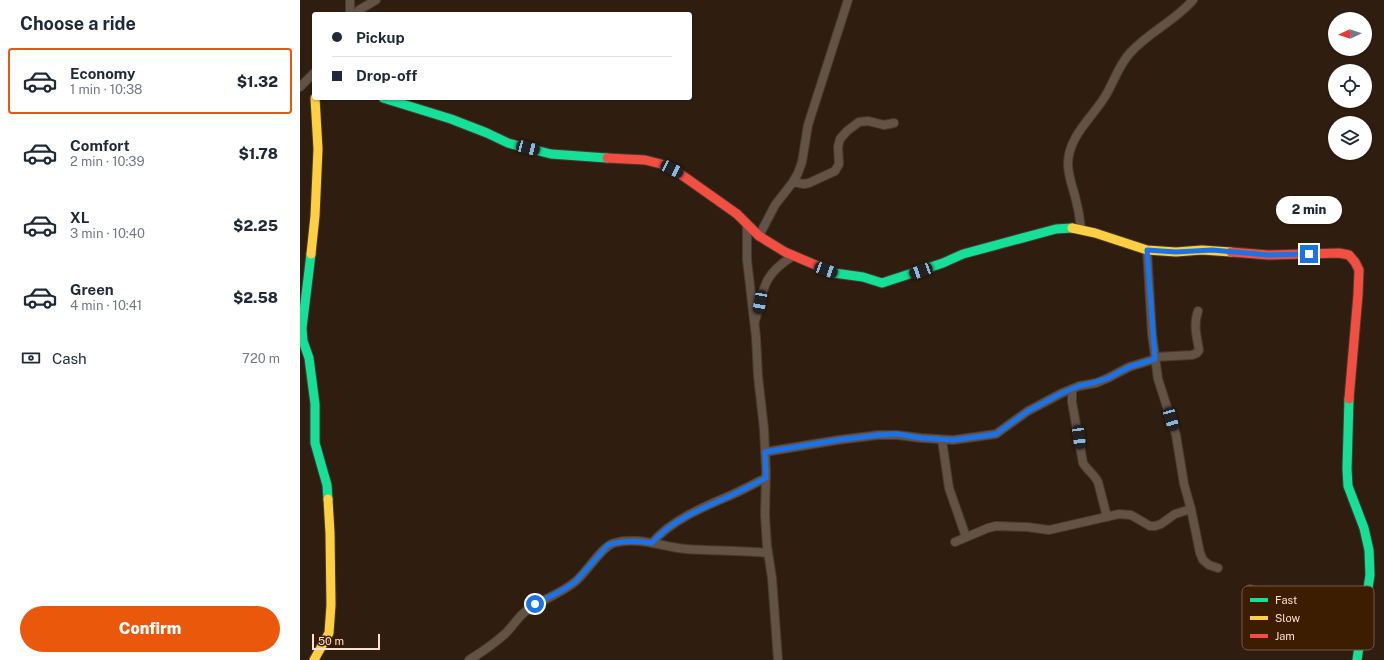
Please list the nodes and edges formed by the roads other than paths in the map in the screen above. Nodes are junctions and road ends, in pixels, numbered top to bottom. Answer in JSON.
{"nodes":[{"id":1,"x":350,"y":0,"type":"edge"},
{"id":2,"x":376,"y":0,"type":"edge"},
{"id":3,"x":848,"y":0,"type":"edge"},
{"id":4,"x":1193,"y":0,"type":"edge"},
{"id":5,"x":350,"y":12,"type":"edge"},
{"id":6,"x":357,"y":12,"type":"edge"},
{"id":7,"x":312,"y":75,"type":"edge"},
{"id":8,"x":300,"y":86,"type":"edge"},
{"id":9,"x":315,"y":100,"type":"edge"},
{"id":10,"x":389,"y":100,"type":"edge"},
{"id":11,"x":894,"y":124,"type":"dead end"},
{"id":12,"x":793,"y":182,"type":"junction"},
{"id":13,"x":747,"y":225,"type":"junction"},
{"id":14,"x":1081,"y":229,"type":"junction"},
{"id":15,"x":759,"y":236,"type":"junction"},
{"id":16,"x":1147,"y":250,"type":"junction"},
{"id":17,"x":793,"y":256,"type":"junction"},
{"id":18,"x":1198,"y":311,"type":"dead end"},
{"id":19,"x":754,"y":326,"type":"junction"},
{"id":20,"x":1155,"y":358,"type":"junction"},
{"id":21,"x":1072,"y":389,"type":"junction"},
{"id":22,"x":942,"y":440,"type":"junction"},
{"id":23,"x":765,"y":452,"type":"junction"},
{"id":24,"x":766,"y":478,"type":"junction"},
{"id":25,"x":1191,"y":509,"type":"junction"},
{"id":26,"x":1107,"y":517,"type":"junction"},
{"id":27,"x":966,"y":537,"type":"junction"},
{"id":28,"x":955,"y":542,"type":"dead end"},
{"id":29,"x":652,"y":543,"type":"junction"},
{"id":30,"x":768,"y":553,"type":"junction"},
{"id":31,"x":1218,"y":568,"type":"dead end"},
{"id":32,"x":1369,"y":586,"type":"edge"},
{"id":33,"x":1359,"y":650,"type":"edge"},
{"id":34,"x":314,"y":660,"type":"edge"},
{"id":35,"x":469,"y":660,"type":"edge"},
{"id":36,"x":778,"y":660,"type":"edge"},
{"id":37,"x":1357,"y":660,"type":"edge"}],
"edges":[{"from":1,"to":5,"type":"street"},
{"from":2,"to":6,"type":"street"},
{"from":3,"to":12,"type":"street"},
{"from":4,"to":14,"type":"street"},
{"from":7,"to":8,"type":"street"},
{"from":9,"to":34,"type":"street"},
{"from":10,"to":13,"type":"street"},
{"from":11,"to":12,"type":"street"},
{"from":12,"to":15,"type":"street"},
{"from":13,"to":15,"type":"street"},
{"from":13,"to":19,"type":"street"},
{"from":14,"to":16,"type":"street"},
{"from":14,"to":17,"type":"street"},
{"from":15,"to":17,"type":"street"},
{"from":16,"to":20,"type":"street"},
{"from":16,"to":32,"type":"street"},
{"from":17,"to":19,"type":"street"},
{"from":18,"to":20,"type":"street"},
{"from":19,"to":23,"type":"street"},
{"from":20,"to":21,"type":"street"},
{"from":20,"to":25,"type":"street"},
{"from":21,"to":22,"type":"street"},
{"from":21,"to":26,"type":"street"},
{"from":22,"to":23,"type":"street"},
{"from":22,"to":27,"type":"street"},
{"from":23,"to":24,"type":"street"},
{"from":24,"to":29,"type":"street"},
{"from":24,"to":30,"type":"street"},
{"from":25,"to":26,"type":"street"},
{"from":25,"to":31,"type":"street"},
{"from":26,"to":27,"type":"street"},
{"from":27,"to":28,"type":"street"},
{"from":29,"to":30,"type":"street"},
{"from":29,"to":35,"type":"street"},
{"from":30,"to":36,"type":"street"},
{"from":33,"to":37,"type":"street"}]}
